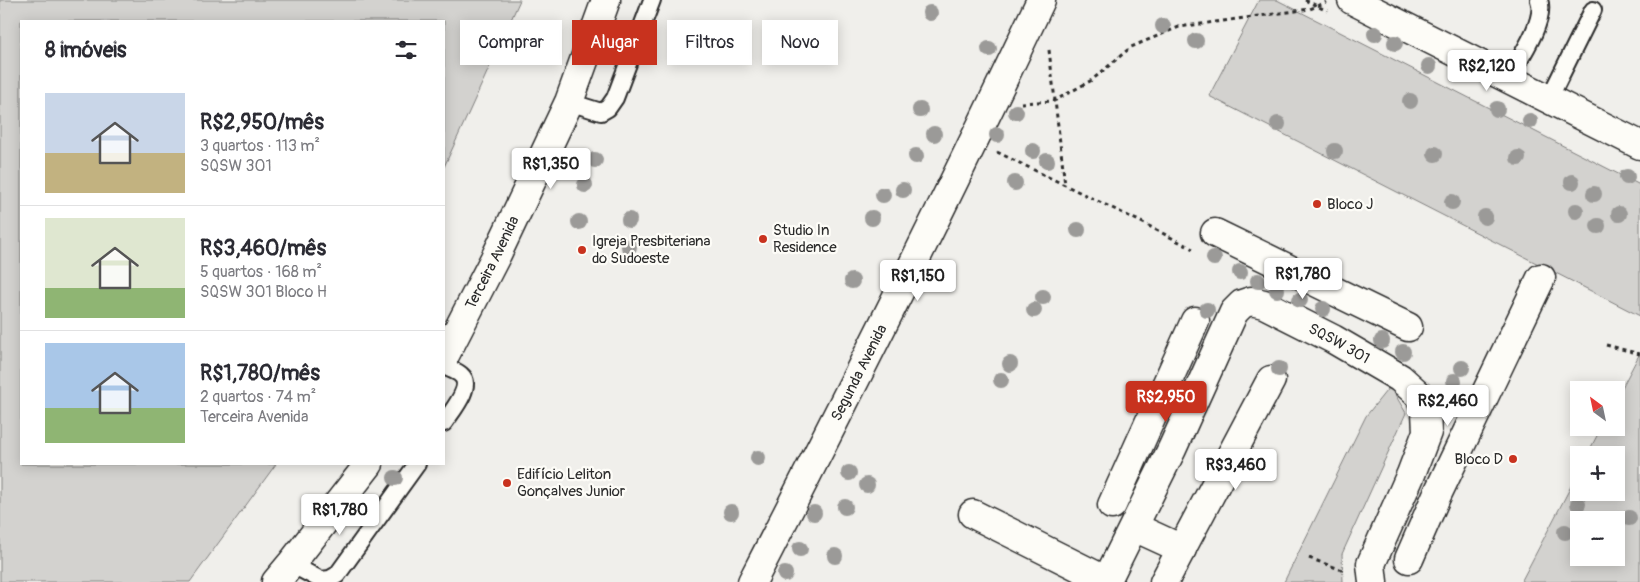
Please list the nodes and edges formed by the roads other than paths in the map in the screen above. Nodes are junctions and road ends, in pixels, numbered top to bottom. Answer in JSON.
{"nodes":[{"id":1,"x":606,"y":0,"type":"edge"},
{"id":2,"x":652,"y":0,"type":"edge"},
{"id":3,"x":1041,"y":0,"type":"edge"},
{"id":4,"x":1352,"y":0,"type":"edge"},
{"id":5,"x":1539,"y":0,"type":"edge"},
{"id":6,"x":1593,"y":10,"type":"dead end"},
{"id":7,"x":1508,"y":79,"type":"junction"},
{"id":8,"x":1549,"y":100,"type":"junction"},
{"id":9,"x":569,"y":102,"type":"junction"},
{"id":10,"x":1640,"y":146,"type":"edge"},
{"id":11,"x":1205,"y":242,"type":"road end"},
{"id":12,"x":1541,"y":278,"type":"dead end"},
{"id":13,"x":1351,"y":299,"type":"junction"},
{"id":14,"x":1195,"y":321,"type":"dead end"},
{"id":15,"x":1408,"y":327,"type":"dead end"},
{"id":16,"x":1333,"y":339,"type":"junction"},
{"id":17,"x":445,"y":355,"type":"edge"},
{"id":18,"x":445,"y":367,"type":"edge"},
{"id":19,"x":1271,"y":380,"type":"dead end"},
{"id":20,"x":445,"y":421,"type":"edge"},
{"id":21,"x":1143,"y":435,"type":"junction"},
{"id":22,"x":1172,"y":449,"type":"junction"},
{"id":23,"x":368,"y":465,"type":"edge"},
{"id":24,"x":416,"y":465,"type":"edge"},
{"id":25,"x":1411,"y":474,"type":"junction"},
{"id":26,"x":1436,"y":497,"type":"junction"},
{"id":27,"x":1112,"y":505,"type":"dead end"},
{"id":28,"x":973,"y":514,"type":"dead end"},
{"id":29,"x":1134,"y":527,"type":"junction"},
{"id":30,"x":1182,"y":549,"type":"junction"},
{"id":31,"x":1409,"y":559,"type":"dead end"},
{"id":32,"x":280,"y":577,"type":"edge"},
{"id":33,"x":1107,"y":581,"type":"edge"},
{"id":34,"x":1373,"y":581,"type":"edge"},
{"id":35,"x":752,"y":582,"type":"edge"},
{"id":36,"x":1164,"y":582,"type":"edge"}],
"edges":[{"from":1,"to":9,"type":"street","name":"Terceira Avenida"},
{"from":2,"to":9,"type":"lane"},
{"from":3,"to":35,"type":"street","name":"Segunda Avenida"},
{"from":4,"to":7,"type":"street"},
{"from":5,"to":7,"type":"lane"},
{"from":6,"to":8,"type":"lane"},
{"from":7,"to":8,"type":"street"},
{"from":8,"to":10,"type":"street"},
{"from":9,"to":17,"type":"street","name":"Terceira Avenida"},
{"from":11,"to":13,"type":"street"},
{"from":12,"to":26,"type":"street"},
{"from":13,"to":15,"type":"street"},
{"from":13,"to":16,"type":"street"},
{"from":14,"to":21,"type":"street"},
{"from":16,"to":22,"type":"street","name":"SQSW 301"},
{"from":16,"to":25,"type":"street","name":"SQSW 301"},
{"from":18,"to":20,"type":"lane"},
{"from":19,"to":30,"type":"street"},
{"from":21,"to":22,"type":"street"},
{"from":21,"to":27,"type":"street"},
{"from":22,"to":29,"type":"street","name":"SQSW 301"},
{"from":23,"to":32,"type":"street"},
{"from":24,"to":32,"type":"lane"},
{"from":25,"to":26,"type":"street"},
{"from":25,"to":34,"type":"street","name":"SQSW 301"},
{"from":26,"to":31,"type":"street"},
{"from":28,"to":33,"type":"street"},
{"from":29,"to":30,"type":"street"},
{"from":29,"to":33,"type":"street","name":"SQSW 301"},
{"from":30,"to":36,"type":"street"}]}
